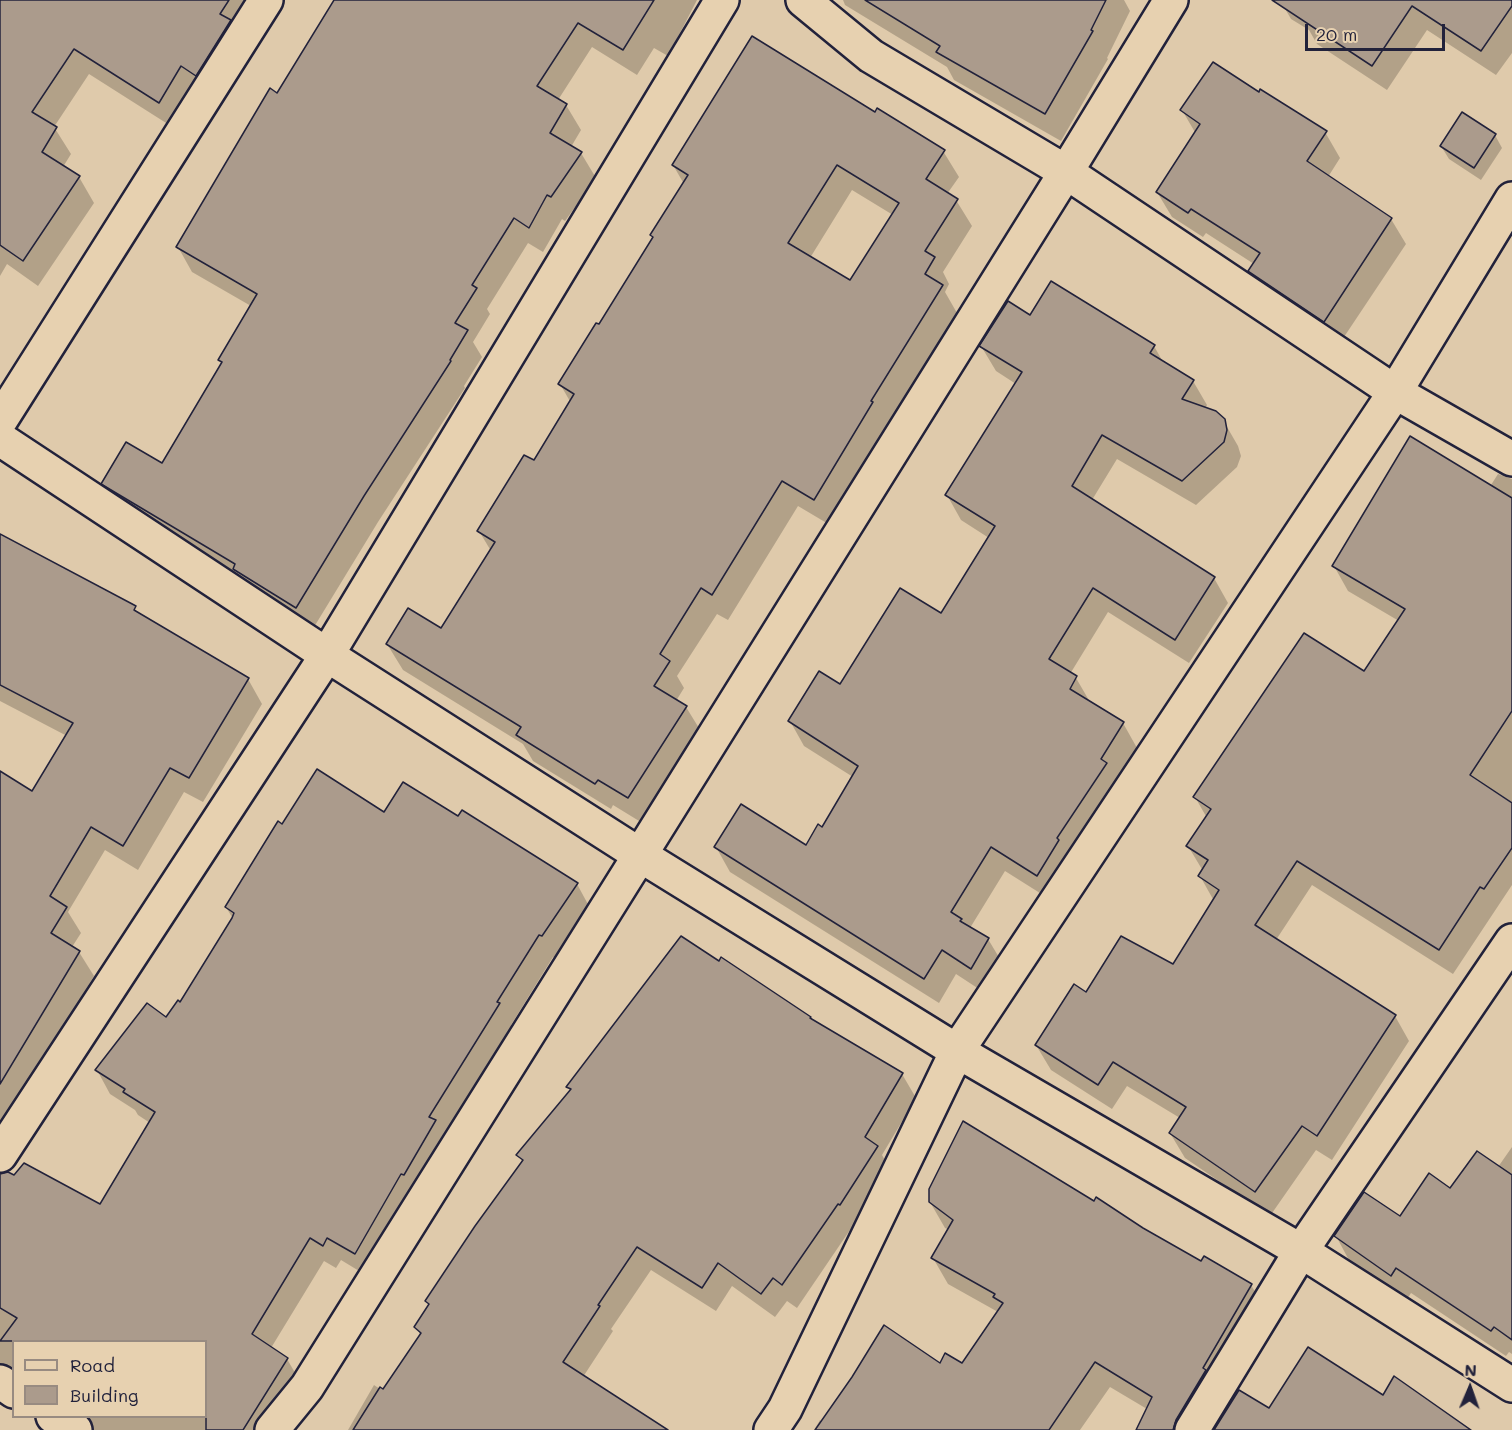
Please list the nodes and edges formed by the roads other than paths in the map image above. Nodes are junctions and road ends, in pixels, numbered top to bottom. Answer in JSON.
{"nodes":[{"id":1,"x":266,"y":0,"type":"edge"},
{"id":2,"x":722,"y":0,"type":"edge"},
{"id":3,"x":803,"y":0,"type":"edge"},
{"id":4,"x":1171,"y":0,"type":"edge"},
{"id":5,"x":1066,"y":172,"type":"junction"},
{"id":6,"x":1512,"y":199,"type":"edge"},
{"id":7,"x":1395,"y":392,"type":"junction"},
{"id":8,"x":0,"y":421,"type":"edge"},
{"id":9,"x":0,"y":439,"type":"edge"},
{"id":10,"x":1512,"y":459,"type":"edge"},
{"id":11,"x":327,"y":655,"type":"junction"},
{"id":12,"x":640,"y":855,"type":"junction"},
{"id":13,"x":1512,"y":941,"type":"edge"},
{"id":14,"x":957,"y":1051,"type":"junction"},
{"id":15,"x":0,"y":1155,"type":"edge"},
{"id":16,"x":1301,"y":1251,"type":"junction"},
{"id":17,"x":1512,"y":1385,"type":"edge"},
{"id":18,"x":57,"y":1418,"type":"edge"},
{"id":19,"x":75,"y":1430,"type":"edge"},
{"id":20,"x":272,"y":1430,"type":"edge"},
{"id":21,"x":771,"y":1430,"type":"edge"},
{"id":22,"x":1192,"y":1430,"type":"edge"}],
"edges":[{"from":1,"to":8,"type":"street"},
{"from":2,"to":11,"type":"street"},
{"from":3,"to":5,"type":"street"},
{"from":4,"to":5,"type":"street"},
{"from":5,"to":7,"type":"street"},
{"from":5,"to":12,"type":"street"},
{"from":6,"to":7,"type":"street"},
{"from":7,"to":10,"type":"street"},
{"from":7,"to":14,"type":"street"},
{"from":9,"to":11,"type":"street"},
{"from":11,"to":12,"type":"street"},
{"from":11,"to":15,"type":"street"},
{"from":12,"to":14,"type":"street"},
{"from":12,"to":20,"type":"street"},
{"from":13,"to":16,"type":"street"},
{"from":14,"to":16,"type":"street"},
{"from":14,"to":21,"type":"street"},
{"from":16,"to":17,"type":"street"},
{"from":16,"to":22,"type":"street"},
{"from":18,"to":19,"type":"street"}]}
